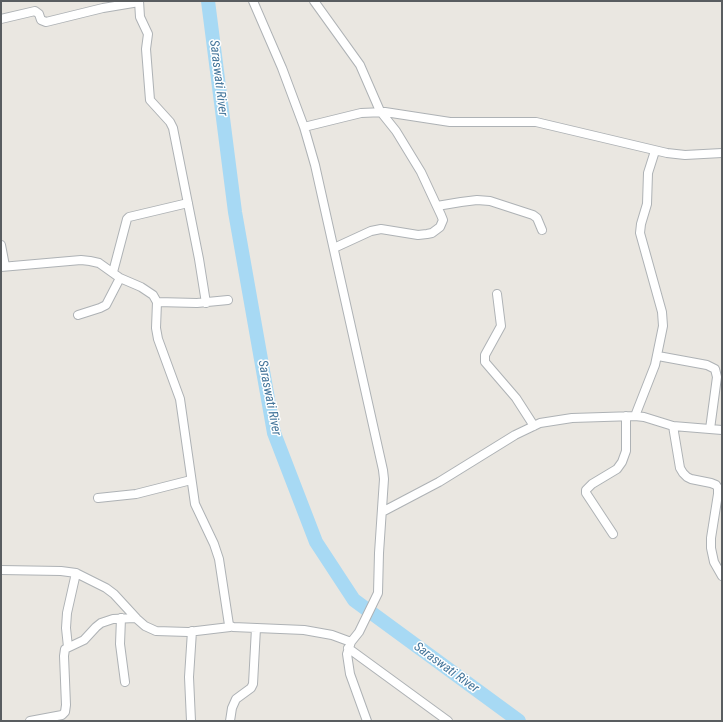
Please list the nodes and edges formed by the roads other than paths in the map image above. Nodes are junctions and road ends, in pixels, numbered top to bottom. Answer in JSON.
{"nodes":[{"id":1,"x":254,"y":1,"type":"edge"},
{"id":2,"x":314,"y":1,"type":"edge"},
{"id":3,"x":139,"y":2,"type":"edge"},
{"id":4,"x":1,"y":19,"type":"edge"},
{"id":5,"x":380,"y":111,"type":"junction"},
{"id":6,"x":304,"y":126,"type":"junction"},
{"id":7,"x":655,"y":151,"type":"junction"},
{"id":8,"x":722,"y":153,"type":"edge"},
{"id":9,"x":188,"y":203,"type":"junction"},
{"id":10,"x":437,"y":206,"type":"junction"},
{"id":11,"x":542,"y":230,"type":"dead end"},
{"id":12,"x":1,"y":245,"type":"edge"},
{"id":13,"x":334,"y":248,"type":"junction"},
{"id":14,"x":3,"y":266,"type":"edge"},
{"id":15,"x":113,"y":272,"type":"junction"},
{"id":16,"x":120,"y":278,"type":"junction"},
{"id":17,"x":497,"y":294,"type":"dead end"},
{"id":18,"x":228,"y":300,"type":"dead end"},
{"id":19,"x":157,"y":302,"type":"junction"},
{"id":20,"x":206,"y":302,"type":"junction"},
{"id":21,"x":78,"y":315,"type":"dead end"},
{"id":22,"x":658,"y":356,"type":"junction"},
{"id":23,"x":630,"y":416,"type":"junction"},
{"id":24,"x":534,"y":426,"type":"junction"},
{"id":25,"x":673,"y":426,"type":"junction"},
{"id":26,"x":710,"y":429,"type":"junction"},
{"id":27,"x":722,"y":430,"type":"edge"},
{"id":28,"x":191,"y":480,"type":"junction"},
{"id":29,"x":720,"y":494,"type":"edge"},
{"id":30,"x":98,"y":498,"type":"dead end"},
{"id":31,"x":382,"y":512,"type":"junction"},
{"id":32,"x":613,"y":534,"type":"dead end"},
{"id":33,"x":1,"y":570,"type":"edge"},
{"id":34,"x":76,"y":573,"type":"junction"},
{"id":35,"x":722,"y":576,"type":"edge"},
{"id":36,"x":121,"y":618,"type":"junction"},
{"id":37,"x":135,"y":618,"type":"junction"},
{"id":38,"x":230,"y":627,"type":"junction"},
{"id":39,"x":256,"y":628,"type":"junction"},
{"id":40,"x":192,"y":631,"type":"junction"},
{"id":41,"x":349,"y":645,"type":"junction"},
{"id":42,"x":68,"y":647,"type":"junction"},
{"id":43,"x":125,"y":682,"type":"dead end"},
{"id":44,"x":50,"y":719,"type":"edge"},
{"id":45,"x":30,"y":721,"type":"edge"},
{"id":46,"x":191,"y":721,"type":"edge"},
{"id":47,"x":230,"y":721,"type":"edge"},
{"id":48,"x":366,"y":721,"type":"edge"},
{"id":49,"x":448,"y":721,"type":"edge"}],
"edges":[{"from":1,"to":6,"type":"street"},
{"from":2,"to":5,"type":"street"},
{"from":3,"to":4,"type":"street"},
{"from":3,"to":9,"type":"street"},
{"from":5,"to":6,"type":"street"},
{"from":5,"to":7,"type":"street"},
{"from":5,"to":10,"type":"street"},
{"from":6,"to":13,"type":"street"},
{"from":7,"to":8,"type":"street"},
{"from":7,"to":22,"type":"street"},
{"from":9,"to":15,"type":"street"},
{"from":9,"to":20,"type":"street"},
{"from":10,"to":11,"type":"street"},
{"from":10,"to":13,"type":"street"},
{"from":12,"to":14,"type":"street"},
{"from":13,"to":31,"type":"street"},
{"from":14,"to":15,"type":"street"},
{"from":15,"to":16,"type":"street"},
{"from":16,"to":19,"type":"street"},
{"from":16,"to":21,"type":"street"},
{"from":17,"to":24,"type":"street"},
{"from":18,"to":20,"type":"street"},
{"from":19,"to":20,"type":"street"},
{"from":19,"to":28,"type":"street"},
{"from":22,"to":23,"type":"street"},
{"from":22,"to":26,"type":"street"},
{"from":23,"to":24,"type":"street"},
{"from":23,"to":25,"type":"street"},
{"from":23,"to":32,"type":"street"},
{"from":24,"to":31,"type":"street"},
{"from":25,"to":26,"type":"street"},
{"from":25,"to":29,"type":"street"},
{"from":26,"to":27,"type":"street"},
{"from":28,"to":30,"type":"street"},
{"from":28,"to":38,"type":"street"},
{"from":29,"to":35,"type":"street"},
{"from":31,"to":41,"type":"street"},
{"from":33,"to":34,"type":"street"},
{"from":34,"to":37,"type":"street"},
{"from":34,"to":42,"type":"street"},
{"from":36,"to":37,"type":"street"},
{"from":36,"to":42,"type":"street"},
{"from":36,"to":43,"type":"street"},
{"from":37,"to":40,"type":"street"},
{"from":38,"to":39,"type":"street"},
{"from":38,"to":40,"type":"street"},
{"from":39,"to":41,"type":"street"},
{"from":39,"to":47,"type":"street"},
{"from":40,"to":46,"type":"street"},
{"from":41,"to":48,"type":"street"},
{"from":41,"to":49,"type":"street"},
{"from":42,"to":44,"type":"street"},
{"from":44,"to":45,"type":"street"}]}
